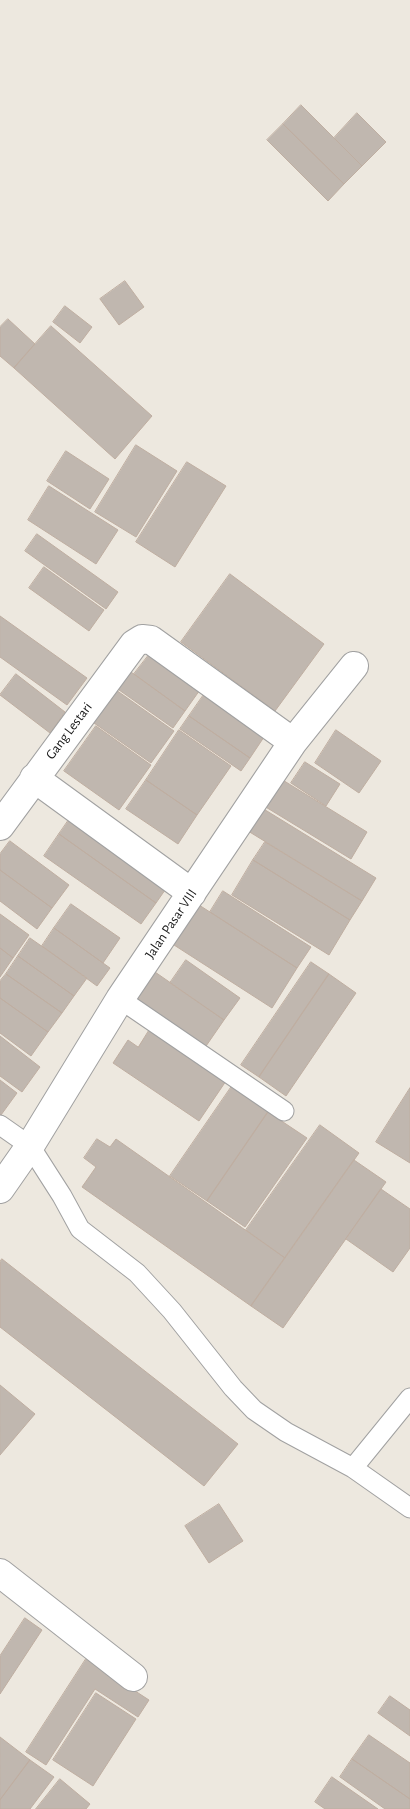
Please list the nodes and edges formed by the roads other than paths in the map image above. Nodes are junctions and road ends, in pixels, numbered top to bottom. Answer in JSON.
{"nodes":[{"id":1,"x":354,"y":666,"type":"dead end"},
{"id":2,"x":293,"y":742,"type":"junction"},
{"id":3,"x":34,"y":778,"type":"junction"},
{"id":4,"x":0,"y":826,"type":"edge"},
{"id":5,"x":192,"y":893,"type":"junction"},
{"id":6,"x":120,"y":999,"type":"junction"},
{"id":7,"x":284,"y":1111,"type":"dead end"},
{"id":8,"x":0,"y":1125,"type":"edge"},
{"id":9,"x":30,"y":1146,"type":"junction"},
{"id":10,"x":0,"y":1189,"type":"edge"},
{"id":11,"x":410,"y":1398,"type":"edge"},
{"id":12,"x":354,"y":1468,"type":"junction"},
{"id":13,"x":410,"y":1508,"type":"edge"},
{"id":14,"x":0,"y":1573,"type":"edge"},
{"id":15,"x":134,"y":1676,"type":"dead end"}],
"edges":[{"from":1,"to":2,"type":"street","name":"Jalan Pasar VIII"},
{"from":2,"to":3,"type":"street","name":"Gang Lestari"},
{"from":2,"to":5,"type":"street","name":"Jalan Pasar VIII"},
{"from":3,"to":4,"type":"street","name":"Gang Lestari"},
{"from":3,"to":5,"type":"street"},
{"from":5,"to":6,"type":"street","name":"Jalan Pasar VIII"},
{"from":6,"to":7,"type":"lane"},
{"from":6,"to":9,"type":"street","name":"Jalan Pasar VIII"},
{"from":8,"to":9,"type":"lane"},
{"from":9,"to":10,"type":"street","name":"Jalan Pasar VIII"},
{"from":9,"to":12,"type":"lane"},
{"from":11,"to":12,"type":"lane"},
{"from":12,"to":13,"type":"lane"},
{"from":14,"to":15,"type":"street"}]}
